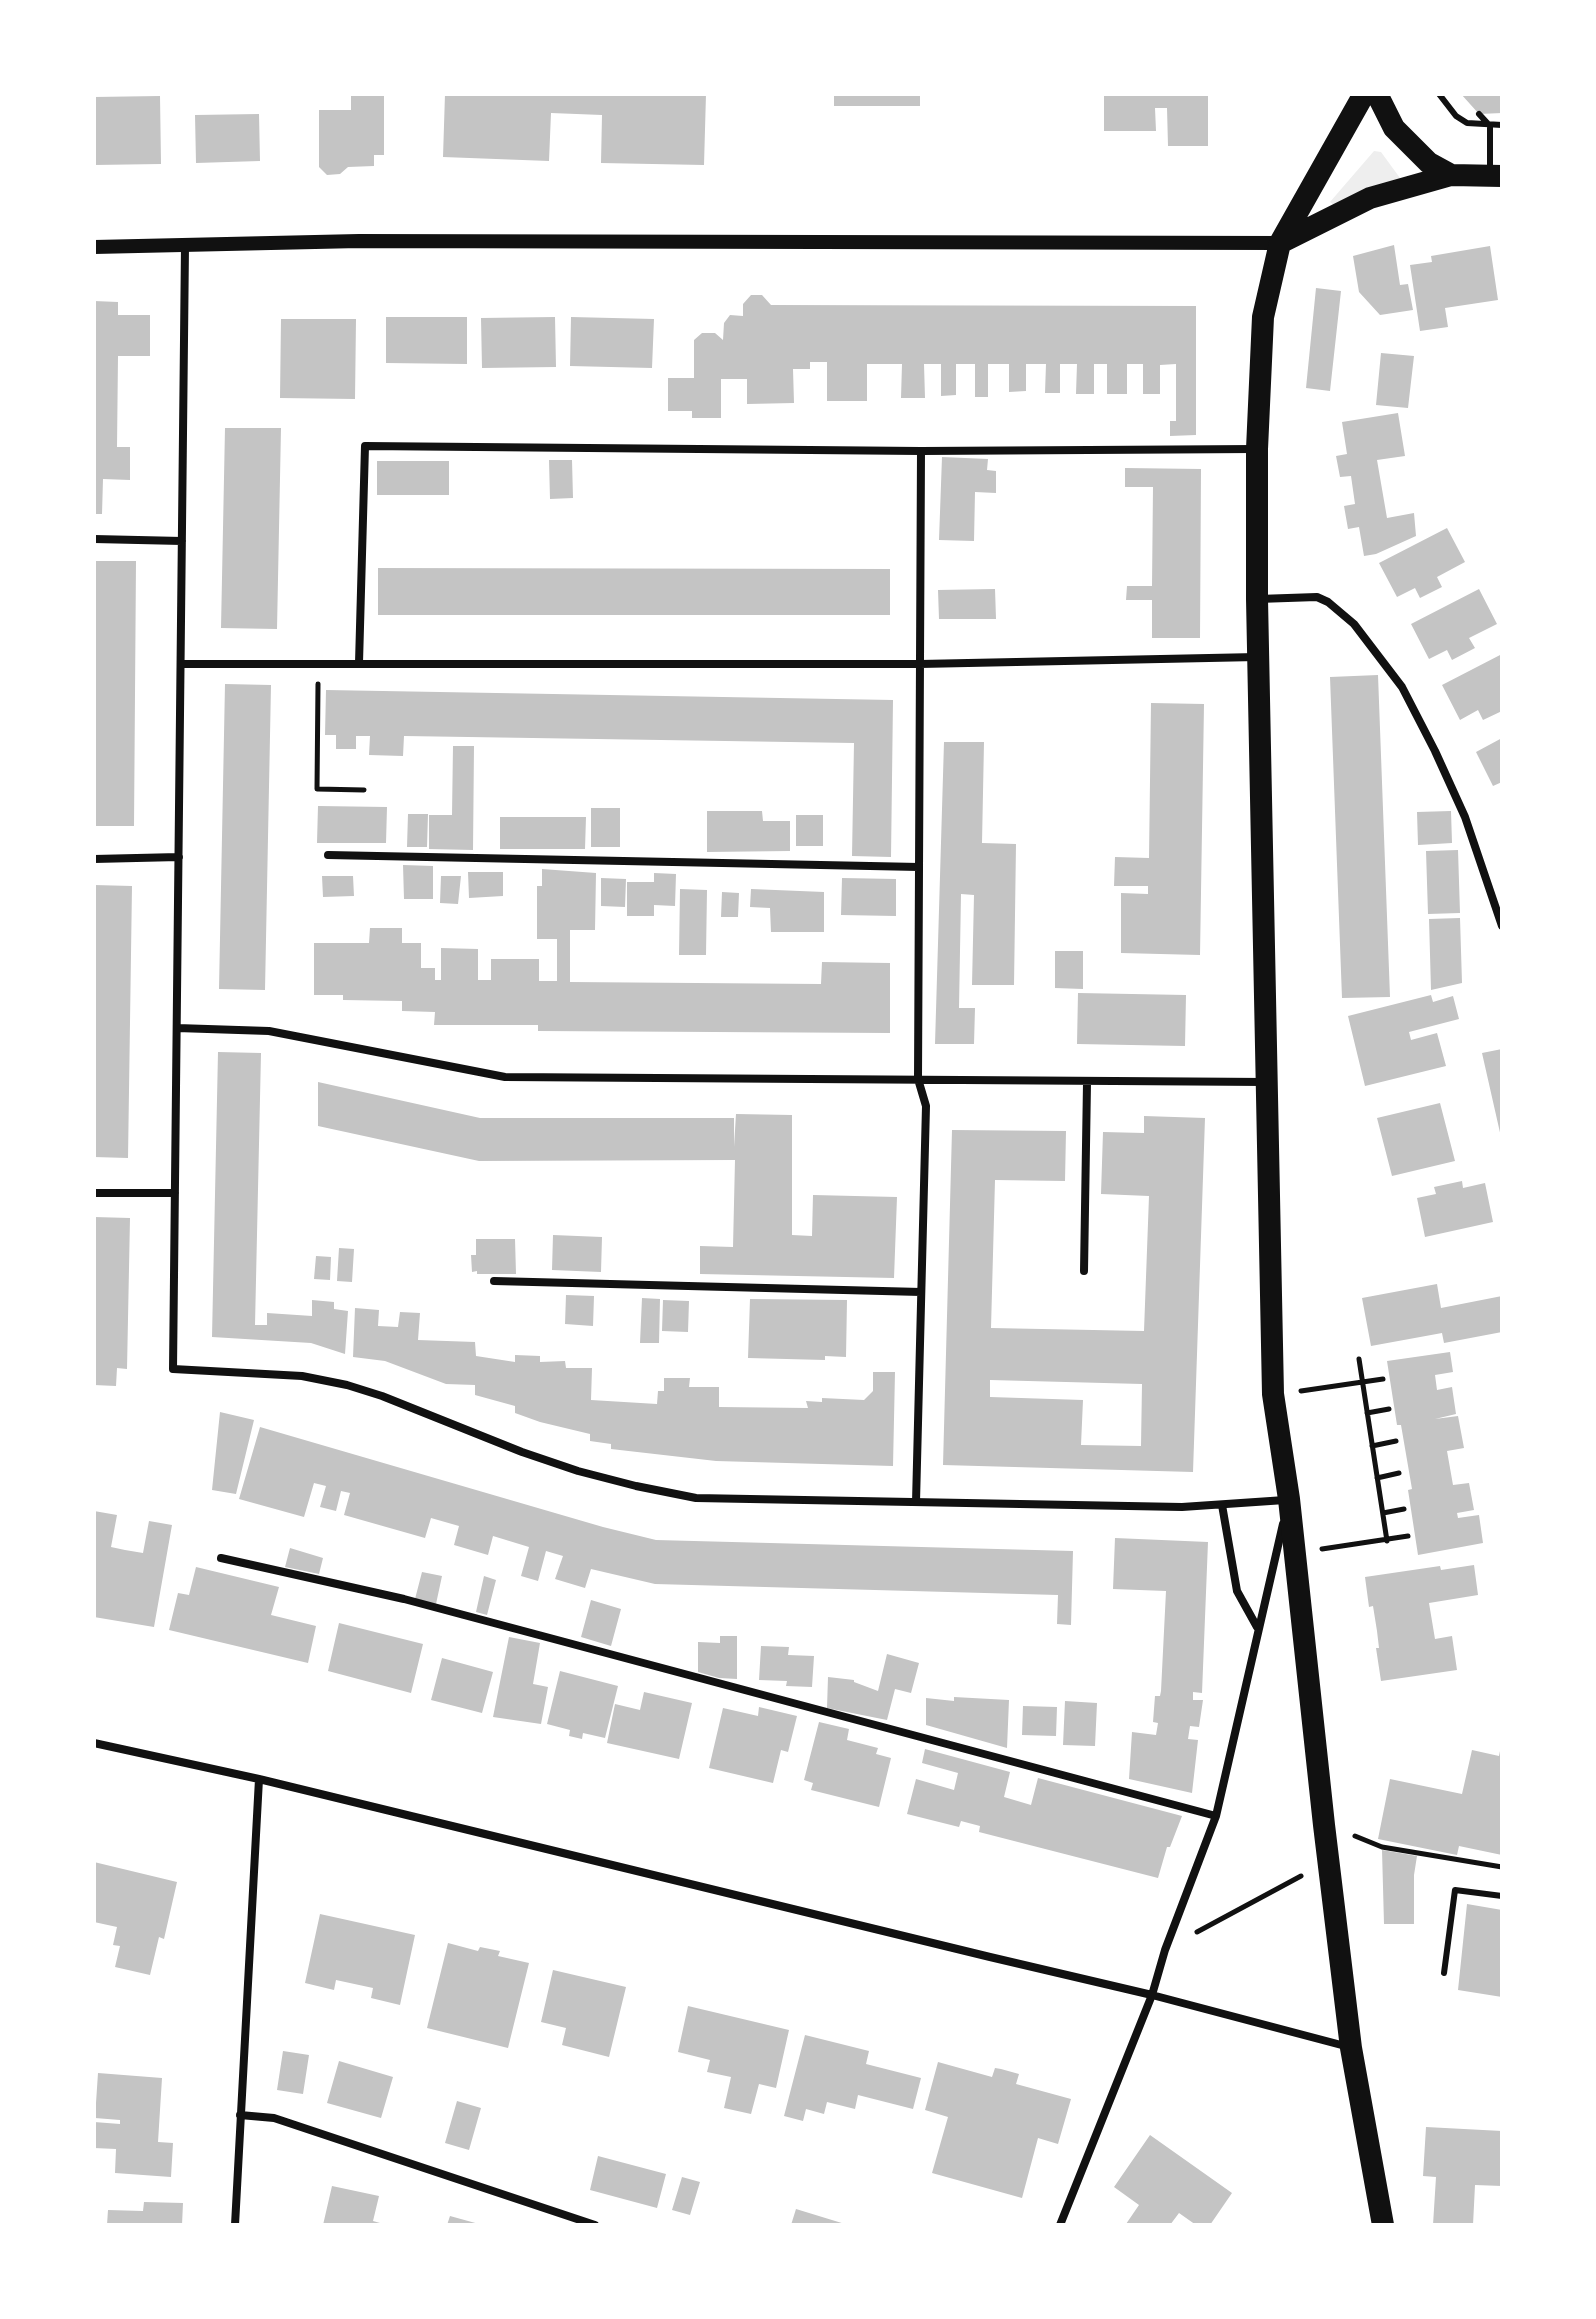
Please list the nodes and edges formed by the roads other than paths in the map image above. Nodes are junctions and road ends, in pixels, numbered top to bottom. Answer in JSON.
{"nodes":[{"id":1,"x":1364,"y":94,"type":"edge"},
{"id":2,"x":1377,"y":94,"type":"edge"},
{"id":3,"x":1439,"y":94,"type":"edge"},
{"id":4,"x":1479,"y":114,"type":"dead end"},
{"id":5,"x":1502,"y":125,"type":"edge"},
{"id":6,"x":1490,"y":126,"type":"junction"},
{"id":7,"x":1451,"y":175,"type":"junction"},
{"id":8,"x":1496,"y":177,"type":"edge"},
{"id":9,"x":1280,"y":243,"type":"junction"},
{"id":10,"x":185,"y":246,"type":"junction"},
{"id":11,"x":94,"y":247,"type":"edge"},
{"id":12,"x":1257,"y":449,"type":"junction"},
{"id":13,"x":921,"y":451,"type":"junction"},
{"id":14,"x":94,"y":539,"type":"edge"},
{"id":15,"x":182,"y":541,"type":"junction"},
{"id":16,"x":1257,"y":599,"type":"junction"},
{"id":17,"x":1258,"y":657,"type":"junction"},
{"id":18,"x":359,"y":663,"type":"junction"},
{"id":19,"x":181,"y":664,"type":"junction"},
{"id":20,"x":920,"y":664,"type":"junction"},
{"id":21,"x":328,"y":855,"type":"dead end"},
{"id":22,"x":179,"y":857,"type":"junction"},
{"id":23,"x":94,"y":859,"type":"edge"},
{"id":24,"x":919,"y":867,"type":"junction"},
{"id":25,"x":1502,"y":926,"type":"edge"},
{"id":26,"x":177,"y":1028,"type":"junction"},
{"id":27,"x":918,"y":1079,"type":"junction"},
{"id":28,"x":1267,"y":1082,"type":"junction"},
{"id":29,"x":1087,"y":1083,"type":"junction"},
{"id":30,"x":94,"y":1193,"type":"edge"},
{"id":31,"x":175,"y":1193,"type":"junction"},
{"id":32,"x":1084,"y":1271,"type":"dead end"},
{"id":33,"x":494,"y":1281,"type":"dead end"},
{"id":34,"x":921,"y":1292,"type":"junction"},
{"id":35,"x":1289,"y":1499,"type":"junction"},
{"id":36,"x":916,"y":1502,"type":"junction"},
{"id":37,"x":1222,"y":1505,"type":"junction"},
{"id":38,"x":221,"y":1558,"type":"dead end"},
{"id":39,"x":1258,"y":1628,"type":"junction"},
{"id":40,"x":94,"y":1743,"type":"edge"},
{"id":41,"x":259,"y":1779,"type":"junction"},
{"id":42,"x":1216,"y":1816,"type":"junction"},
{"id":43,"x":1502,"y":1896,"type":"edge"},
{"id":44,"x":1444,"y":1973,"type":"dead end"},
{"id":45,"x":1152,"y":1995,"type":"junction"},
{"id":46,"x":1351,"y":2048,"type":"junction"},
{"id":47,"x":240,"y":2115,"type":"junction"},
{"id":48,"x":235,"y":2225,"type":"edge"},
{"id":49,"x":595,"y":2225,"type":"edge"},
{"id":50,"x":1060,"y":2225,"type":"edge"},
{"id":51,"x":1383,"y":2225,"type":"edge"}],
"edges":[{"from":1,"to":9,"type":"highway"},
{"from":2,"to":7,"type":"highway"},
{"from":3,"to":6,"type":"lane"},
{"from":4,"to":6,"type":"lane"},
{"from":5,"to":6,"type":"lane"},
{"from":6,"to":8,"type":"lane"},
{"from":7,"to":8,"type":"highway"},
{"from":7,"to":9,"type":"highway"},
{"from":9,"to":10,"type":"street"},
{"from":9,"to":12,"type":"highway"},
{"from":10,"to":11,"type":"street"},
{"from":10,"to":15,"type":"street"},
{"from":12,"to":13,"type":"street"},
{"from":12,"to":16,"type":"highway"},
{"from":13,"to":18,"type":"street"},
{"from":13,"to":20,"type":"street"},
{"from":14,"to":15,"type":"street"},
{"from":15,"to":19,"type":"street"},
{"from":16,"to":17,"type":"highway"},
{"from":16,"to":25,"type":"street"},
{"from":17,"to":20,"type":"street"},
{"from":17,"to":28,"type":"highway"},
{"from":18,"to":19,"type":"street"},
{"from":18,"to":20,"type":"street"},
{"from":19,"to":22,"type":"street"},
{"from":20,"to":24,"type":"street"},
{"from":21,"to":24,"type":"street"},
{"from":22,"to":23,"type":"street"},
{"from":22,"to":26,"type":"street"},
{"from":24,"to":27,"type":"street"},
{"from":26,"to":27,"type":"street"},
{"from":26,"to":31,"type":"street"},
{"from":27,"to":29,"type":"street"},
{"from":27,"to":34,"type":"street"},
{"from":28,"to":29,"type":"street"},
{"from":28,"to":35,"type":"highway"},
{"from":29,"to":32,"type":"street"},
{"from":30,"to":31,"type":"street"},
{"from":31,"to":36,"type":"street"},
{"from":33,"to":34,"type":"street"},
{"from":34,"to":36,"type":"street"},
{"from":35,"to":37,"type":"street"},
{"from":35,"to":39,"type":"street"},
{"from":35,"to":46,"type":"highway"},
{"from":36,"to":37,"type":"street"},
{"from":37,"to":39,"type":"street"},
{"from":38,"to":42,"type":"street"},
{"from":39,"to":42,"type":"street"},
{"from":40,"to":41,"type":"street"},
{"from":41,"to":45,"type":"street"},
{"from":41,"to":47,"type":"street"},
{"from":42,"to":45,"type":"street"},
{"from":43,"to":44,"type":"lane"},
{"from":45,"to":46,"type":"street"},
{"from":45,"to":50,"type":"street"},
{"from":46,"to":51,"type":"highway"},
{"from":47,"to":48,"type":"street"},
{"from":47,"to":49,"type":"street"}]}
